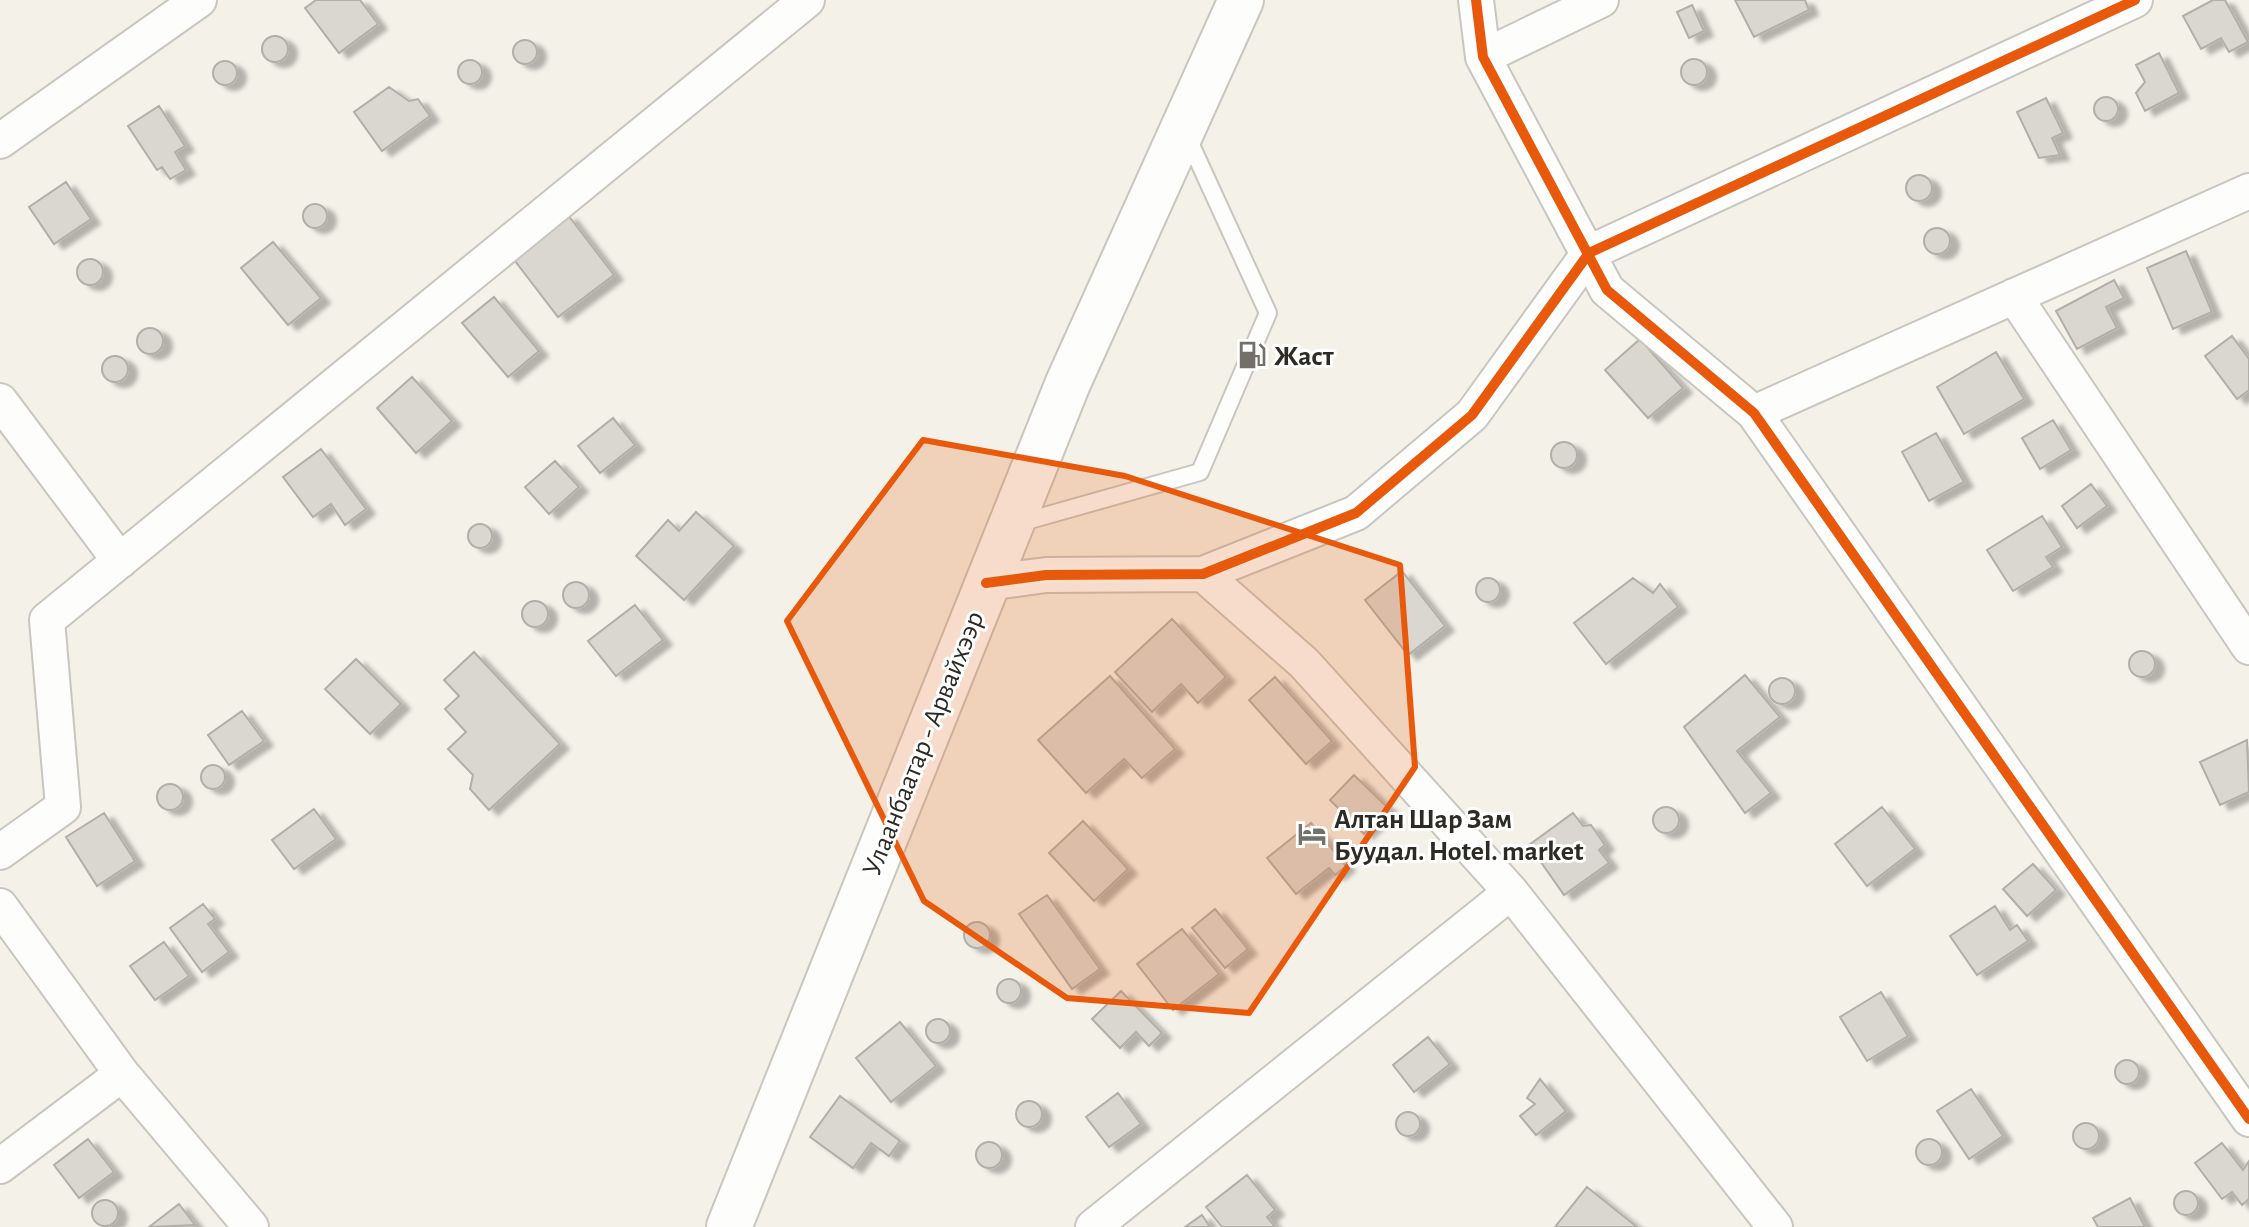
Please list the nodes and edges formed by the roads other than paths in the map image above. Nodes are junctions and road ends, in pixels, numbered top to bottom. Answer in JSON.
{"nodes":[{"id":1,"x":199,"y":0,"type":"edge"},
{"id":2,"x":807,"y":0,"type":"edge"},
{"id":3,"x":1241,"y":0,"type":"edge"},
{"id":4,"x":1476,"y":0,"type":"edge"},
{"id":5,"x":1601,"y":0,"type":"edge"},
{"id":6,"x":2135,"y":0,"type":"edge"},
{"id":7,"x":1483,"y":57,"type":"junction"},
{"id":8,"x":1183,"y":127,"type":"junction"},
{"id":9,"x":0,"y":141,"type":"edge"},
{"id":10,"x":2249,"y":191,"type":"edge"},
{"id":11,"x":1589,"y":253,"type":"junction"},
{"id":12,"x":2014,"y":296,"type":"junction"},
{"id":13,"x":0,"y":401,"type":"edge"},
{"id":14,"x":1754,"y":413,"type":"junction"},
{"id":15,"x":1011,"y":525,"type":"junction"},
{"id":16,"x":120,"y":561,"type":"junction"},
{"id":17,"x":1203,"y":574,"type":"junction"},
{"id":18,"x":986,"y":583,"type":"junction"},
{"id":19,"x":2249,"y":647,"type":"edge"},
{"id":20,"x":0,"y":852,"type":"edge"},
{"id":21,"x":1511,"y":892,"type":"junction"},
{"id":22,"x":0,"y":906,"type":"edge"},
{"id":23,"x":122,"y":1074,"type":"junction"},
{"id":24,"x":2249,"y":1119,"type":"edge"},
{"id":25,"x":0,"y":1166,"type":"edge"},
{"id":26,"x":251,"y":1227,"type":"edge"},
{"id":27,"x":729,"y":1227,"type":"edge"},
{"id":28,"x":1093,"y":1227,"type":"edge"},
{"id":29,"x":1775,"y":1227,"type":"edge"}],
"edges":[{"from":1,"to":9,"type":"street"},
{"from":2,"to":16,"type":"street"},
{"from":3,"to":8,"type":"highway","name":"Улаанбаатар - Арвайхээр"},
{"from":4,"to":7,"type":"street"},
{"from":5,"to":7,"type":"street"},
{"from":6,"to":11,"type":"street"},
{"from":7,"to":11,"type":"street"},
{"from":8,"to":15,"type":"highway","name":"Улаанбаатар - Арвайхээр"},
{"from":8,"to":15,"type":"lane"},
{"from":10,"to":12,"type":"street"},
{"from":11,"to":14,"type":"street"},
{"from":11,"to":17,"type":"street"},
{"from":12,"to":14,"type":"street"},
{"from":12,"to":19,"type":"street"},
{"from":13,"to":16,"type":"street"},
{"from":14,"to":24,"type":"street"},
{"from":15,"to":18,"type":"highway","name":"Улаанбаатар - Арвайхээр"},
{"from":16,"to":20,"type":"street"},
{"from":17,"to":18,"type":"street"},
{"from":17,"to":21,"type":"street"},
{"from":18,"to":27,"type":"highway","name":"Улаанбаатар - Арвайхээр"},
{"from":21,"to":28,"type":"street"},
{"from":21,"to":29,"type":"street"},
{"from":22,"to":23,"type":"street"},
{"from":23,"to":25,"type":"street"},
{"from":23,"to":26,"type":"street"}]}
